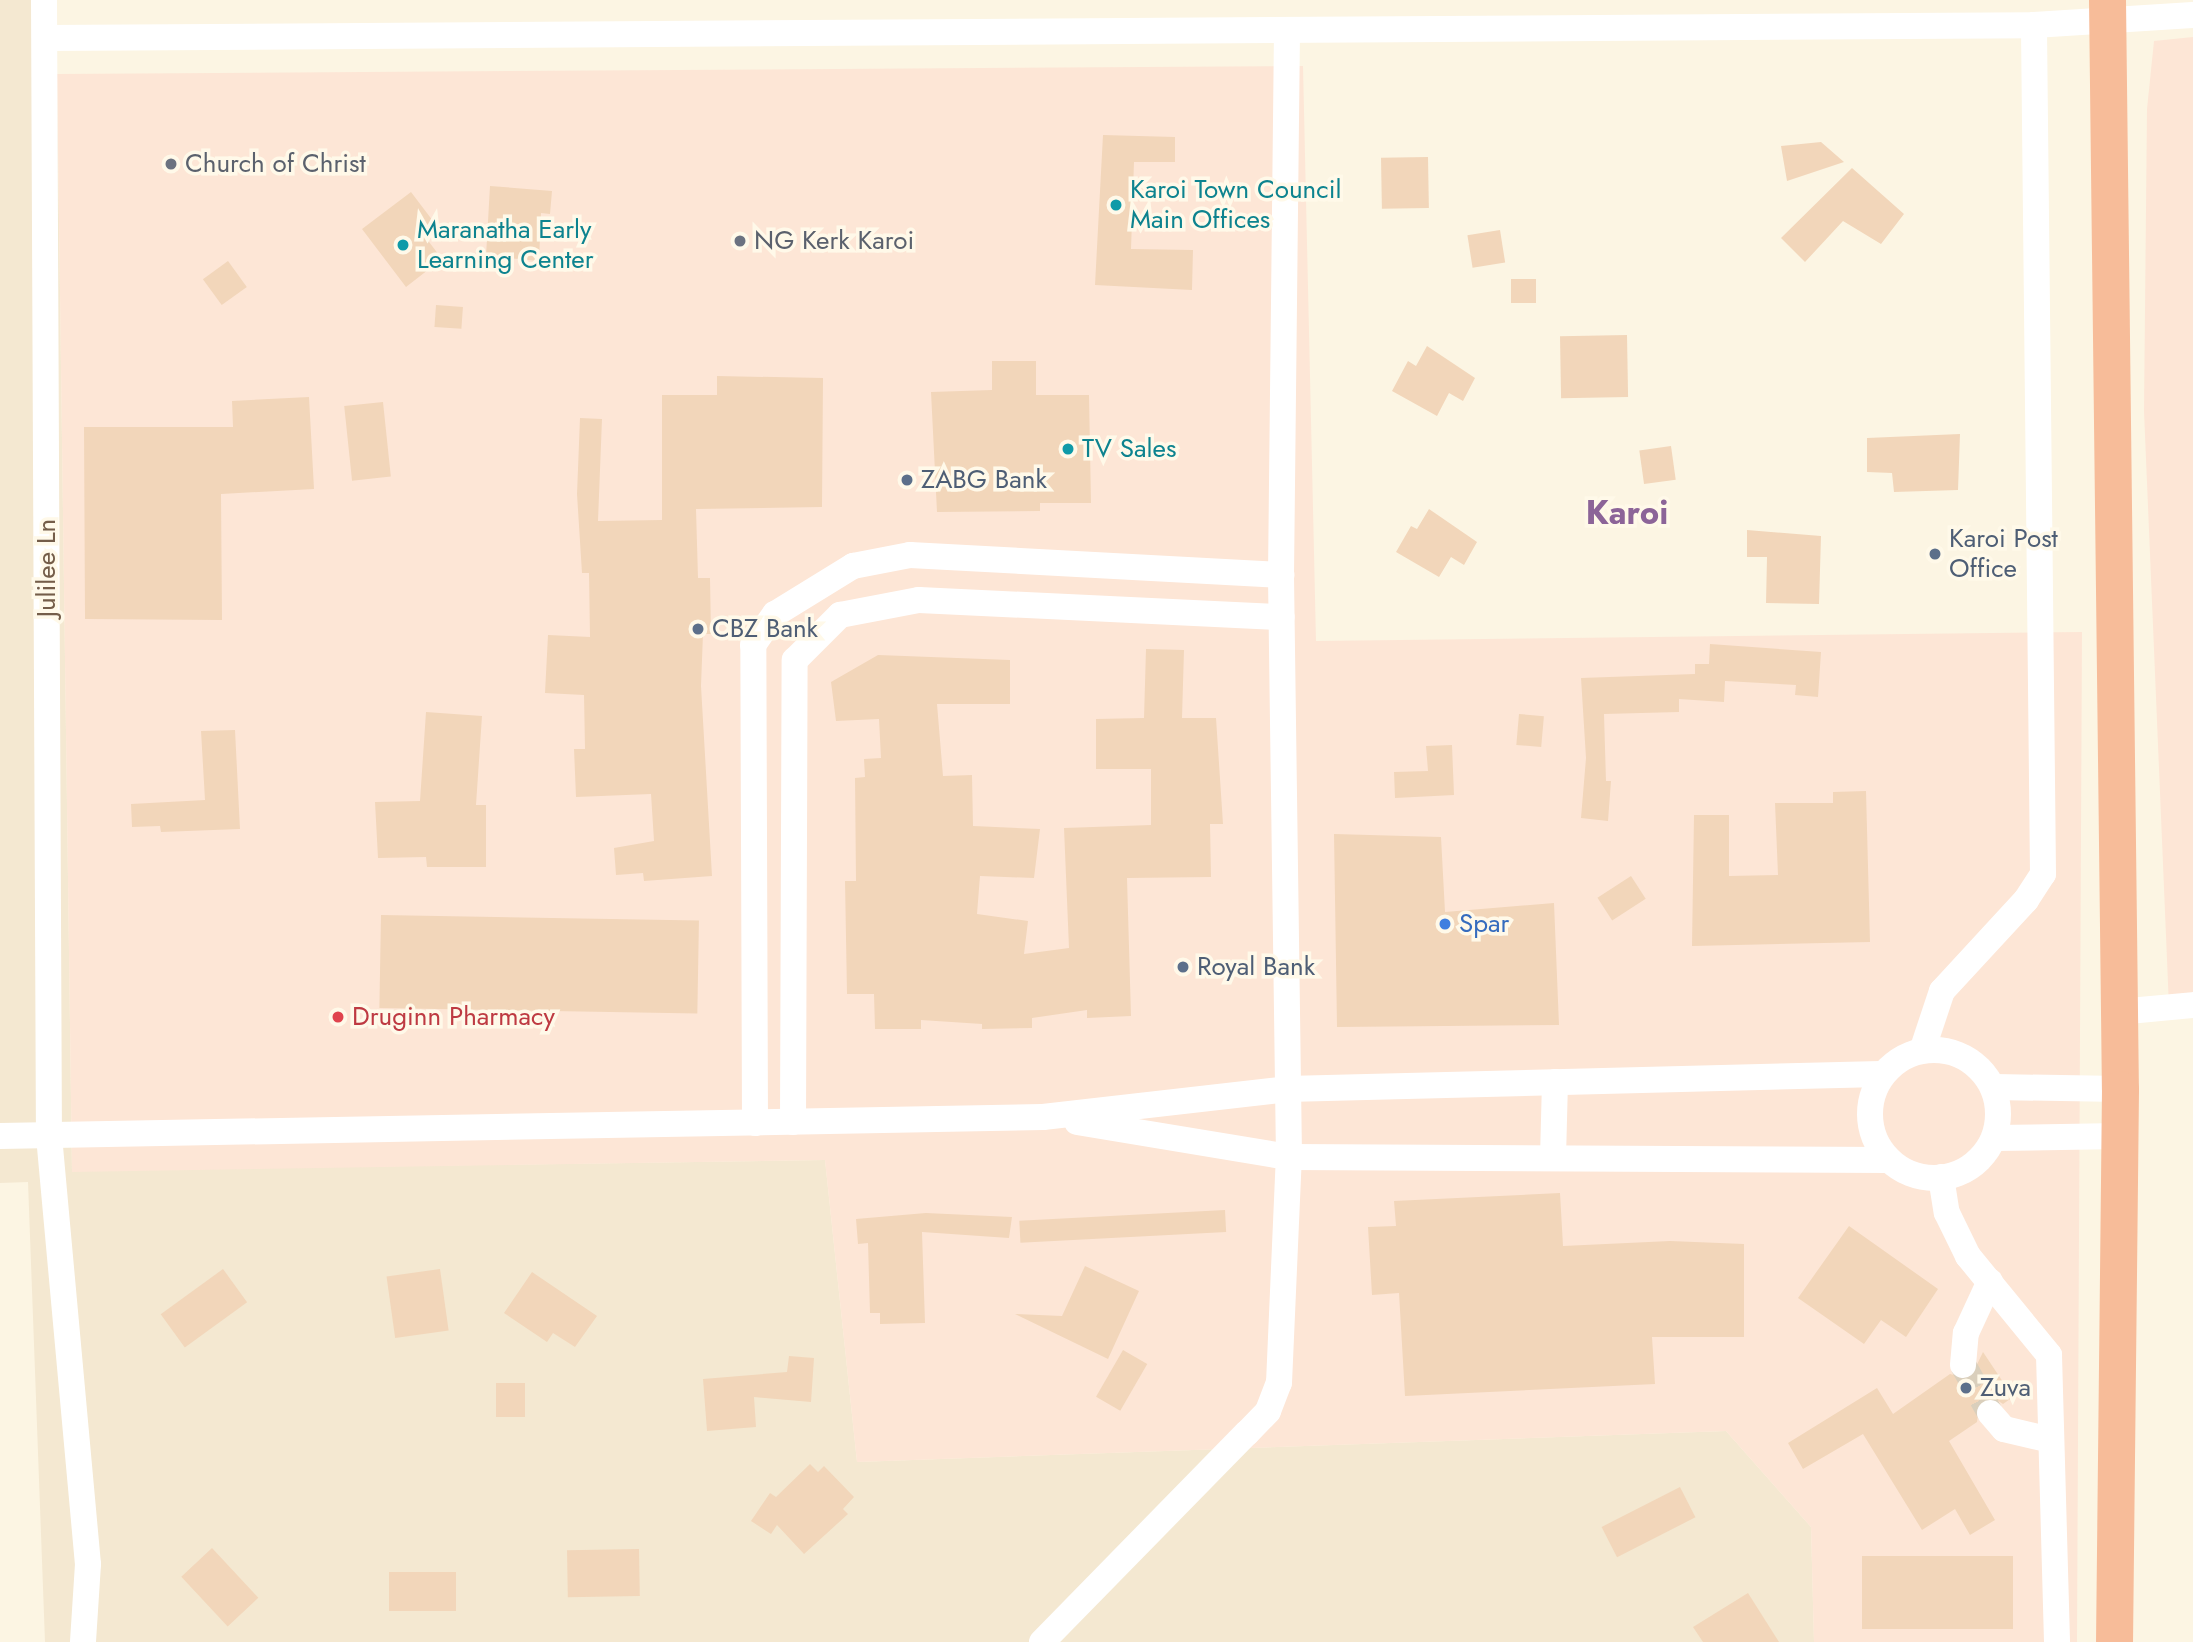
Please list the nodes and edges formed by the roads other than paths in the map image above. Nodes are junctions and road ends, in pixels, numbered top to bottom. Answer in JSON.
{"nodes":[{"id":1,"x":44,"y":0,"type":"edge"},
{"id":2,"x":2108,"y":10,"type":"edge"},
{"id":3,"x":2193,"y":15,"type":"edge"},
{"id":4,"x":2034,"y":24,"type":"junction"},
{"id":5,"x":1287,"y":31,"type":"junction"},
{"id":6,"x":45,"y":38,"type":"junction"},
{"id":7,"x":1033,"y":562,"type":"junction"},
{"id":8,"x":1282,"y":575,"type":"junction"},
{"id":9,"x":1030,"y":606,"type":"junction"},
{"id":10,"x":1282,"y":617,"type":"junction"},
{"id":11,"x":753,"y":750,"type":"junction"},
{"id":12,"x":794,"y":750,"type":"junction"},
{"id":13,"x":2193,"y":1005,"type":"edge"},
{"id":14,"x":2118,"y":1012,"type":"junction"},
{"id":15,"x":1923,"y":1048,"type":"junction"},
{"id":16,"x":1881,"y":1074,"type":"junction"},
{"id":17,"x":1555,"y":1082,"type":"junction"},
{"id":18,"x":1994,"y":1087,"type":"junction"},
{"id":19,"x":1287,"y":1089,"type":"junction"},
{"id":20,"x":2120,"y":1089,"type":"junction"},
{"id":21,"x":1043,"y":1117,"type":"junction"},
{"id":22,"x":793,"y":1122,"type":"junction"},
{"id":23,"x":755,"y":1123,"type":"junction"},
{"id":24,"x":0,"y":1136,"type":"edge"},
{"id":25,"x":49,"y":1136,"type":"junction"},
{"id":26,"x":2120,"y":1136,"type":"junction"},
{"id":27,"x":1995,"y":1138,"type":"junction"},
{"id":28,"x":1289,"y":1157,"type":"junction"},
{"id":29,"x":1553,"y":1158,"type":"junction"},
{"id":30,"x":1888,"y":1160,"type":"junction"},
{"id":31,"x":1941,"y":1177,"type":"junction"},
{"id":32,"x":1990,"y":1281,"type":"junction"},
{"id":33,"x":1963,"y":1365,"type":"tunnel mouth"},
{"id":34,"x":1990,"y":1413,"type":"tunnel mouth"},
{"id":35,"x":2051,"y":1440,"type":"junction"},
{"id":36,"x":83,"y":1642,"type":"edge"},
{"id":37,"x":1042,"y":1642,"type":"edge"},
{"id":38,"x":2057,"y":1642,"type":"edge"},
{"id":39,"x":2114,"y":1642,"type":"edge"}],
"edges":[{"from":1,"to":6,"type":"street","name":"Julilee Ln"},
{"from":2,"to":3,"type":"street"},
{"from":2,"to":4,"type":"street"},
{"from":2,"to":14,"type":"highway"},
{"from":4,"to":5,"type":"street"},
{"from":4,"to":15,"type":"street"},
{"from":5,"to":6,"type":"street"},
{"from":5,"to":8,"type":"street"},
{"from":6,"to":25,"type":"street","name":"Julilee Ln"},
{"from":7,"to":8,"type":"street"},
{"from":7,"to":9,"type":"street"},
{"from":7,"to":11,"type":"street"},
{"from":8,"to":10,"type":"street"},
{"from":9,"to":10,"type":"street"},
{"from":9,"to":12,"type":"street"},
{"from":10,"to":19,"type":"street"},
{"from":11,"to":12,"type":"street"},
{"from":11,"to":23,"type":"street"},
{"from":12,"to":22,"type":"street"},
{"from":13,"to":14,"type":"street"},
{"from":14,"to":20,"type":"highway"},
{"from":15,"to":16,"type":"street"},
{"from":15,"to":18,"type":"street"},
{"from":16,"to":17,"type":"street"},
{"from":16,"to":30,"type":"street"},
{"from":17,"to":19,"type":"street"},
{"from":17,"to":29,"type":"street"},
{"from":18,"to":20,"type":"street"},
{"from":18,"to":27,"type":"street"},
{"from":19,"to":21,"type":"street"},
{"from":19,"to":28,"type":"street"},
{"from":20,"to":26,"type":"highway"},
{"from":21,"to":22,"type":"street"},
{"from":21,"to":28,"type":"street"},
{"from":22,"to":23,"type":"street"},
{"from":23,"to":25,"type":"street"},
{"from":24,"to":25,"type":"street"},
{"from":25,"to":36,"type":"street","name":"Julilee Ln"},
{"from":26,"to":27,"type":"street"},
{"from":26,"to":39,"type":"highway"},
{"from":27,"to":31,"type":"street"},
{"from":28,"to":29,"type":"street"},
{"from":28,"to":37,"type":"street"},
{"from":29,"to":30,"type":"street"},
{"from":30,"to":31,"type":"street"},
{"from":31,"to":32,"type":"street"},
{"from":32,"to":33,"type":"street"},
{"from":32,"to":35,"type":"street"},
{"from":34,"to":35,"type":"street"},
{"from":35,"to":38,"type":"street"}]}
